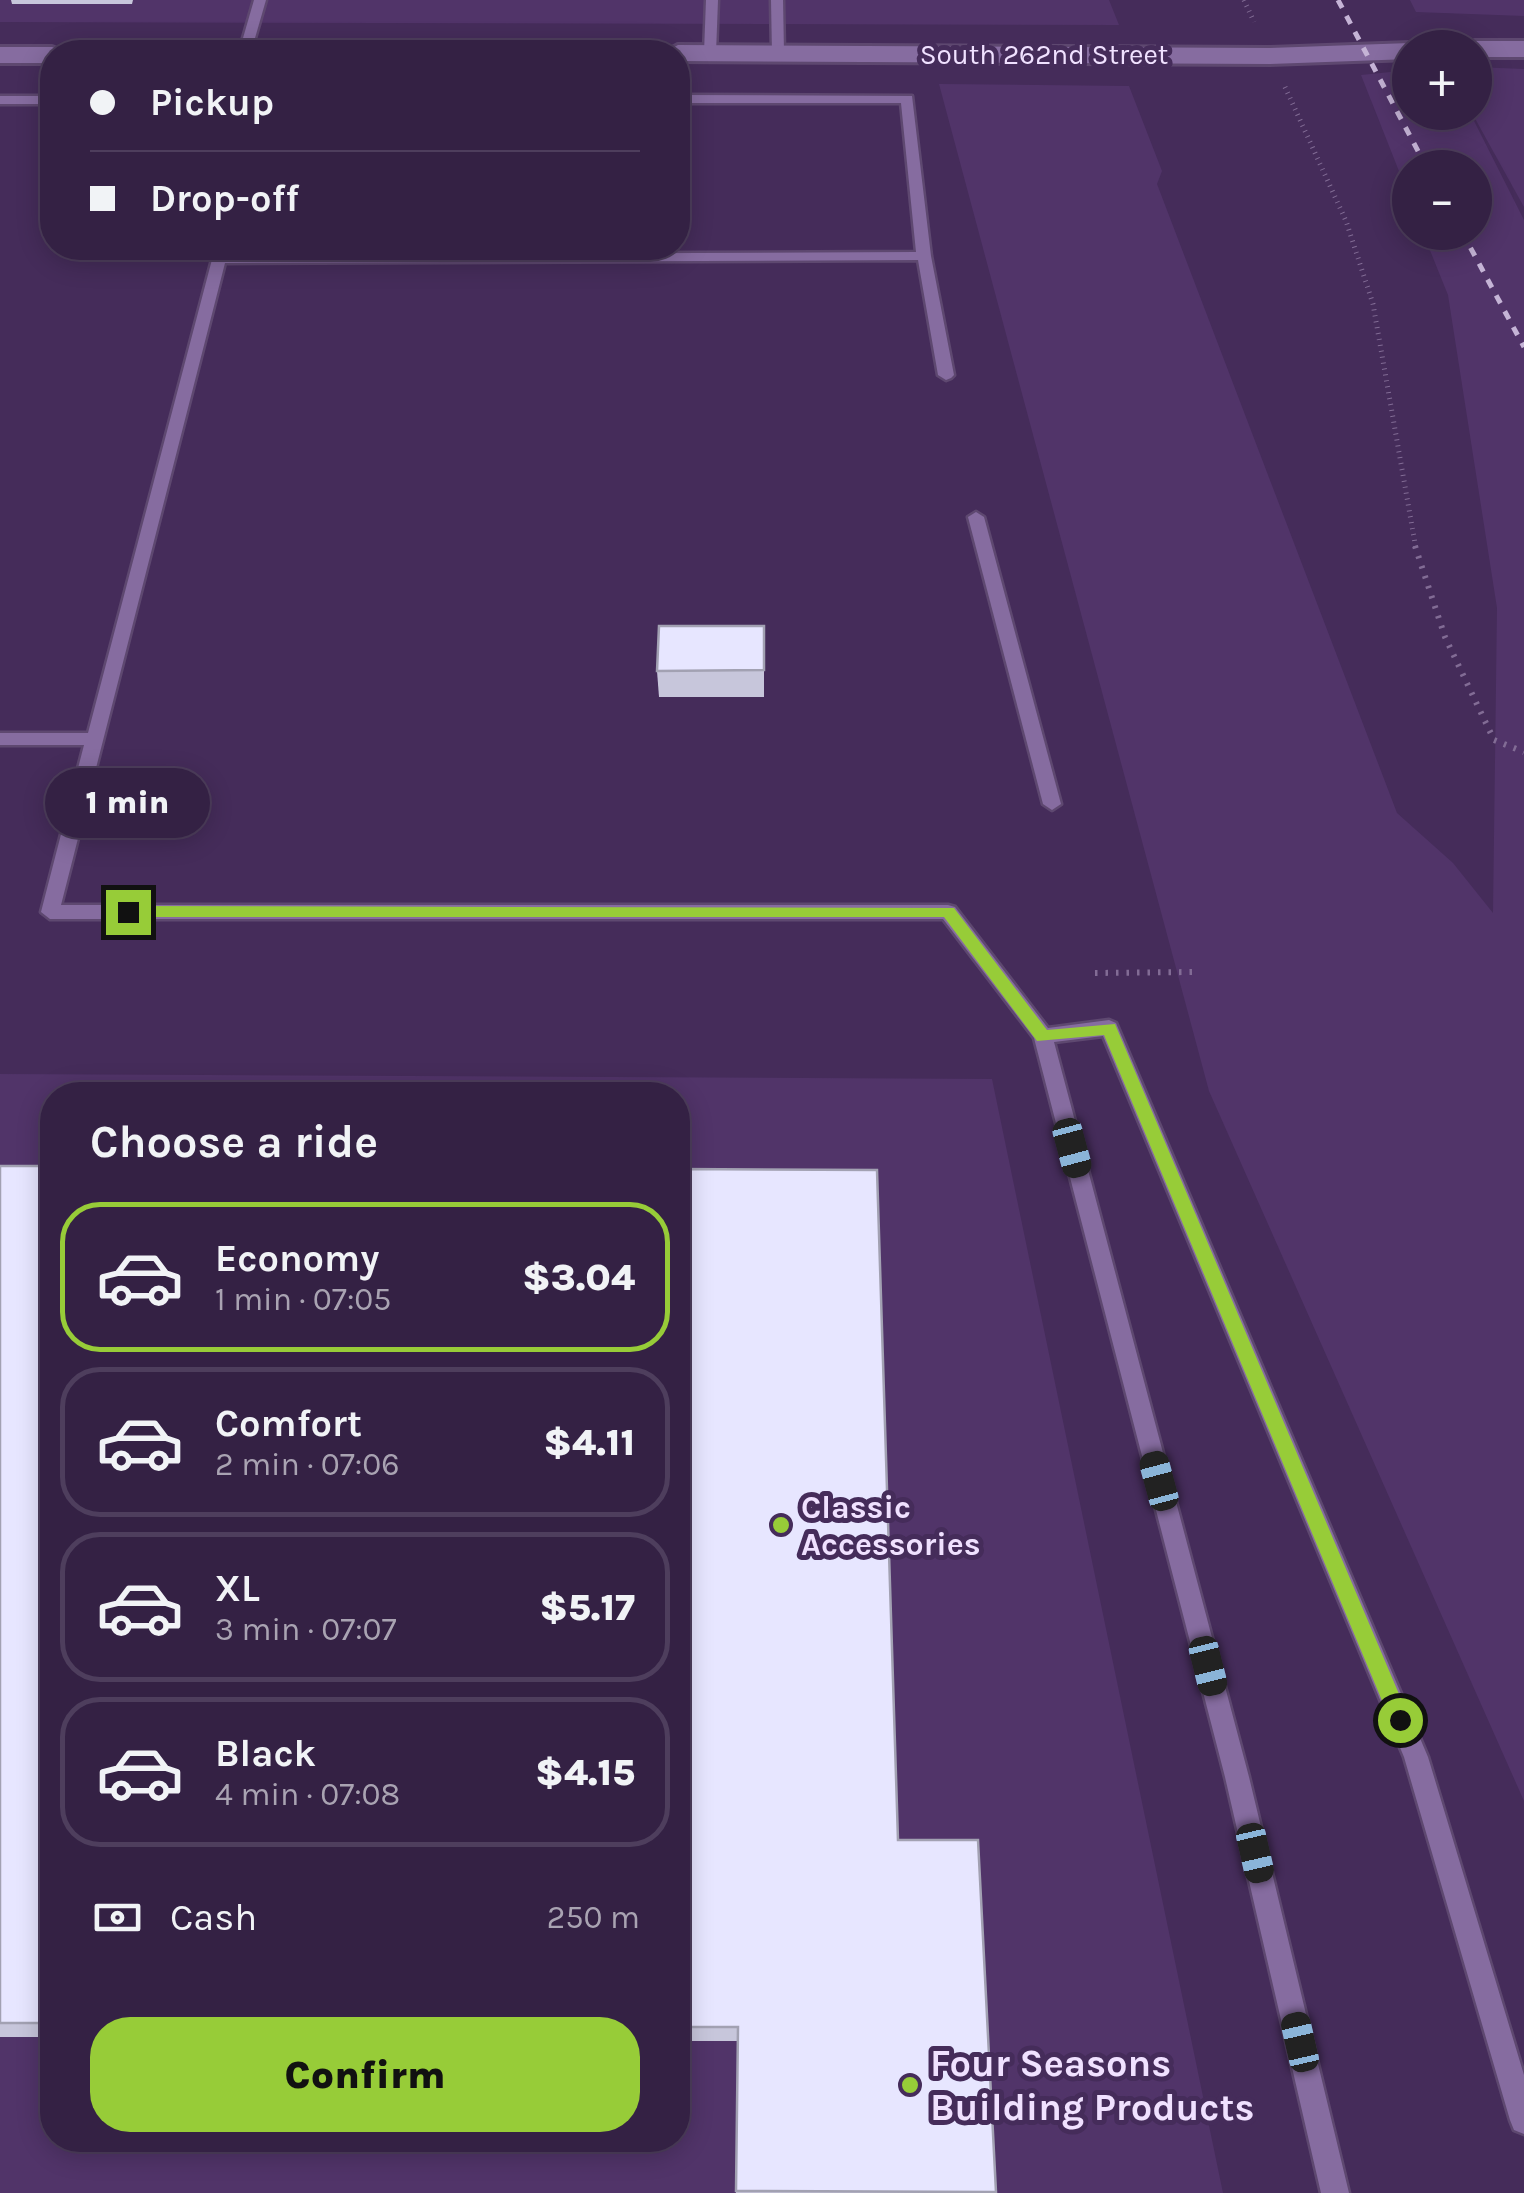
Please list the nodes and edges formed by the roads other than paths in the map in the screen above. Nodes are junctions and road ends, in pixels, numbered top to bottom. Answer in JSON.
{"nodes":[{"id":1,"x":260,"y":0,"type":"edge"},
{"id":2,"x":712,"y":0,"type":"edge"},
{"id":3,"x":777,"y":0,"type":"edge"},
{"id":4,"x":248,"y":40,"type":"edge"},
{"id":5,"x":1492,"y":49,"type":"edge"},
{"id":6,"x":1524,"y":49,"type":"edge"},
{"id":7,"x":1392,"y":52,"type":"edge"},
{"id":8,"x":710,"y":53,"type":"junction"},
{"id":9,"x":778,"y":53,"type":"junction"},
{"id":10,"x":690,"y":54,"type":"edge"},
{"id":11,"x":0,"y":55,"type":"edge"},
{"id":12,"x":40,"y":55,"type":"edge"},
{"id":13,"x":690,"y":99,"type":"edge"},
{"id":14,"x":0,"y":100,"type":"edge"},
{"id":15,"x":40,"y":100,"type":"edge"},
{"id":16,"x":690,"y":255,"type":"edge"},
{"id":17,"x":924,"y":256,"type":"junction"},
{"id":18,"x":218,"y":260,"type":"edge"},
{"id":19,"x":946,"y":375,"type":"dead end"},
{"id":20,"x":976,"y":517,"type":"dead end"},
{"id":21,"x":0,"y":738,"type":"edge"},
{"id":22,"x":95,"y":738,"type":"junction"},
{"id":23,"x":1052,"y":804,"type":"dead end"},
{"id":24,"x":1043,"y":1036,"type":"junction"},
{"id":25,"x":1524,"y":2120,"type":"edge"},
{"id":26,"x":1336,"y":2193,"type":"edge"}],
"edges":[{"from":1,"to":4,"type":"lane"},
{"from":2,"to":8,"type":"lane"},
{"from":3,"to":9,"type":"lane"},
{"from":5,"to":6,"type":"street"},
{"from":7,"to":9,"type":"street","name":"South 262nd Street"},
{"from":8,"to":9,"type":"street","name":"South 262nd Street"},
{"from":8,"to":10,"type":"street","name":"South 262nd Street"},
{"from":11,"to":12,"type":"street"},
{"from":13,"to":17,"type":"lane"},
{"from":14,"to":15,"type":"lane"},
{"from":16,"to":17,"type":"lane"},
{"from":17,"to":19,"type":"lane"},
{"from":18,"to":22,"type":"lane"},
{"from":20,"to":23,"type":"lane"},
{"from":21,"to":22,"type":"lane"},
{"from":22,"to":24,"type":"lane"},
{"from":24,"to":25,"type":"lane"},
{"from":24,"to":26,"type":"lane"}]}
